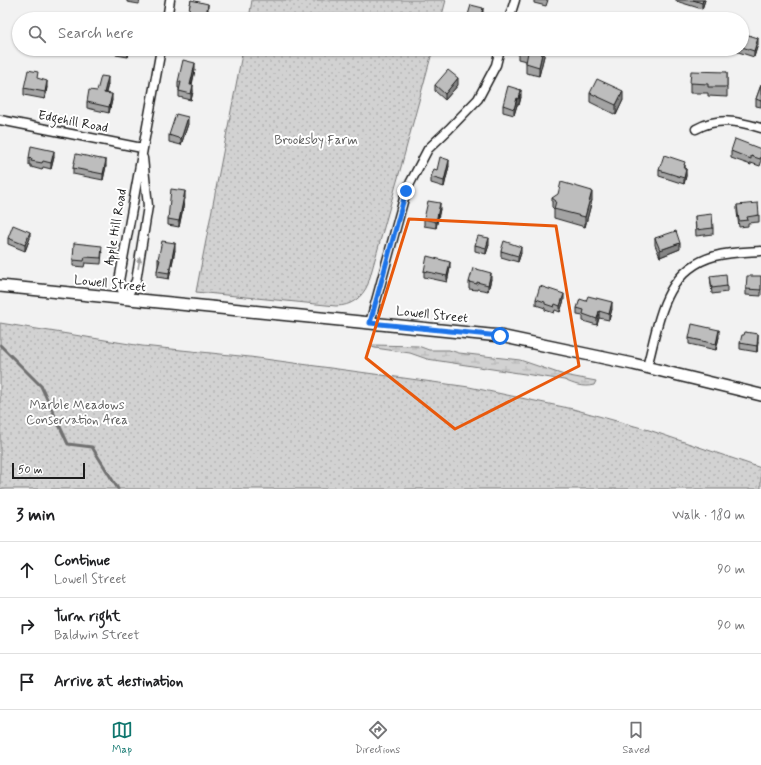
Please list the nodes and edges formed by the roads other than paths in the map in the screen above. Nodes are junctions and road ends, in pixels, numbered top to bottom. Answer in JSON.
{"nodes":[{"id":1,"x":170,"y":0,"type":"edge"},
{"id":2,"x":515,"y":0,"type":"edge"},
{"id":3,"x":168,"y":12,"type":"edge"},
{"id":4,"x":511,"y":12,"type":"edge"},
{"id":5,"x":160,"y":56,"type":"edge"},
{"id":6,"x":498,"y":56,"type":"edge"},
{"id":7,"x":0,"y":120,"type":"edge"},
{"id":8,"x":761,"y":128,"type":"edge"},
{"id":9,"x":696,"y":129,"type":"dead end"},
{"id":10,"x":142,"y":148,"type":"junction"},
{"id":11,"x":761,"y":251,"type":"edge"},
{"id":12,"x":0,"y":286,"type":"edge"},
{"id":13,"x":125,"y":299,"type":"junction"},
{"id":14,"x":370,"y":323,"type":"junction"},
{"id":15,"x":647,"y":367,"type":"junction"},
{"id":16,"x":761,"y":395,"type":"edge"}],
"edges":[{"from":1,"to":3,"type":"street"},
{"from":2,"to":4,"type":"street"},
{"from":5,"to":10,"type":"street","name":"Apple Hill Road"},
{"from":6,"to":14,"type":"street"},
{"from":7,"to":10,"type":"street","name":"Edgehill Road"},
{"from":8,"to":9,"type":"street"},
{"from":10,"to":13,"type":"street","name":"Apple Hill Road"},
{"from":13,"to":10,"type":"street","name":"Apple Hill Road","one_way":true},
{"from":11,"to":15,"type":"street"},
{"from":12,"to":13,"type":"main road","name":"Lowell Street"},
{"from":13,"to":14,"type":"main road","name":"Lowell Street"},
{"from":14,"to":15,"type":"main road","name":"Lowell Street"},
{"from":15,"to":16,"type":"main road","name":"Lowell Street"}]}
